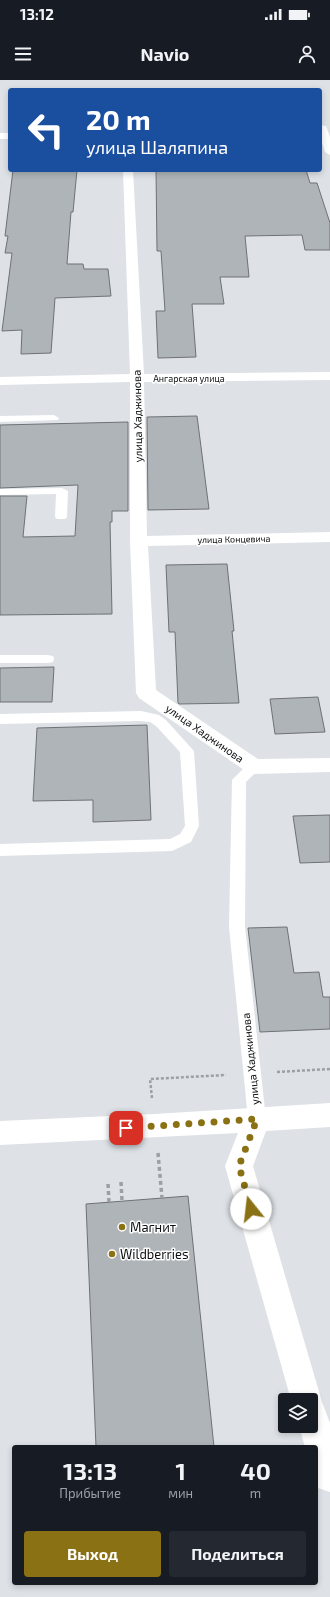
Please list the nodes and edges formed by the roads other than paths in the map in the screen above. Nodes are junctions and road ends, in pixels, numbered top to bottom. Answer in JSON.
{"nodes":[{"id":1,"x":324,"y":128,"type":"edge"},
{"id":2,"x":330,"y":152,"type":"edge"},
{"id":3,"x":128,"y":172,"type":"edge"},
{"id":4,"x":330,"y":376,"type":"edge"},
{"id":5,"x":137,"y":378,"type":"junction"},
{"id":6,"x":0,"y":381,"type":"edge"},
{"id":7,"x":54,"y":418,"type":"dead end"},
{"id":8,"x":0,"y":419,"type":"edge"},
{"id":9,"x":0,"y":492,"type":"edge"},
{"id":10,"x":61,"y":517,"type":"dead end"},
{"id":11,"x":330,"y":537,"type":"edge"},
{"id":12,"x":139,"y":541,"type":"junction"},
{"id":13,"x":0,"y":659,"type":"edge"},
{"id":14,"x":48,"y":659,"type":"dead end"},
{"id":15,"x":0,"y":720,"type":"edge"},
{"id":16,"x":330,"y":765,"type":"edge"},
{"id":17,"x":254,"y":767,"type":"junction"},
{"id":18,"x":0,"y":850,"type":"edge"},
{"id":19,"x":330,"y":1116,"type":"edge"},
{"id":20,"x":257,"y":1119,"type":"junction"},
{"id":21,"x":0,"y":1133,"type":"edge"},
{"id":22,"x":305,"y":1393,"type":"edge"},
{"id":23,"x":317,"y":1433,"type":"edge"},
{"id":24,"x":330,"y":1476,"type":"edge"}],
"edges":[{"from":1,"to":2,"type":"street"},
{"from":3,"to":5,"type":"street","name":"улица Хаджинова"},
{"from":4,"to":5,"type":"street","name":"Ангарская улица"},
{"from":5,"to":6,"type":"street","name":"Ангарская улица"},
{"from":5,"to":12,"type":"street","name":"улица Хаджинова"},
{"from":7,"to":8,"type":"lane"},
{"from":9,"to":10,"type":"lane"},
{"from":11,"to":12,"type":"street","name":"улица Концевича"},
{"from":12,"to":17,"type":"street","name":"улица Хаджинова"},
{"from":13,"to":14,"type":"lane"},
{"from":15,"to":18,"type":"lane"},
{"from":16,"to":17,"type":"street"},
{"from":17,"to":20,"type":"lane","name":"улица Хаджинова"},
{"from":19,"to":20,"type":"street"},
{"from":20,"to":21,"type":"street"},
{"from":20,"to":22,"type":"street","name":"улица Хаджинова"},
{"from":23,"to":24,"type":"street"}]}
